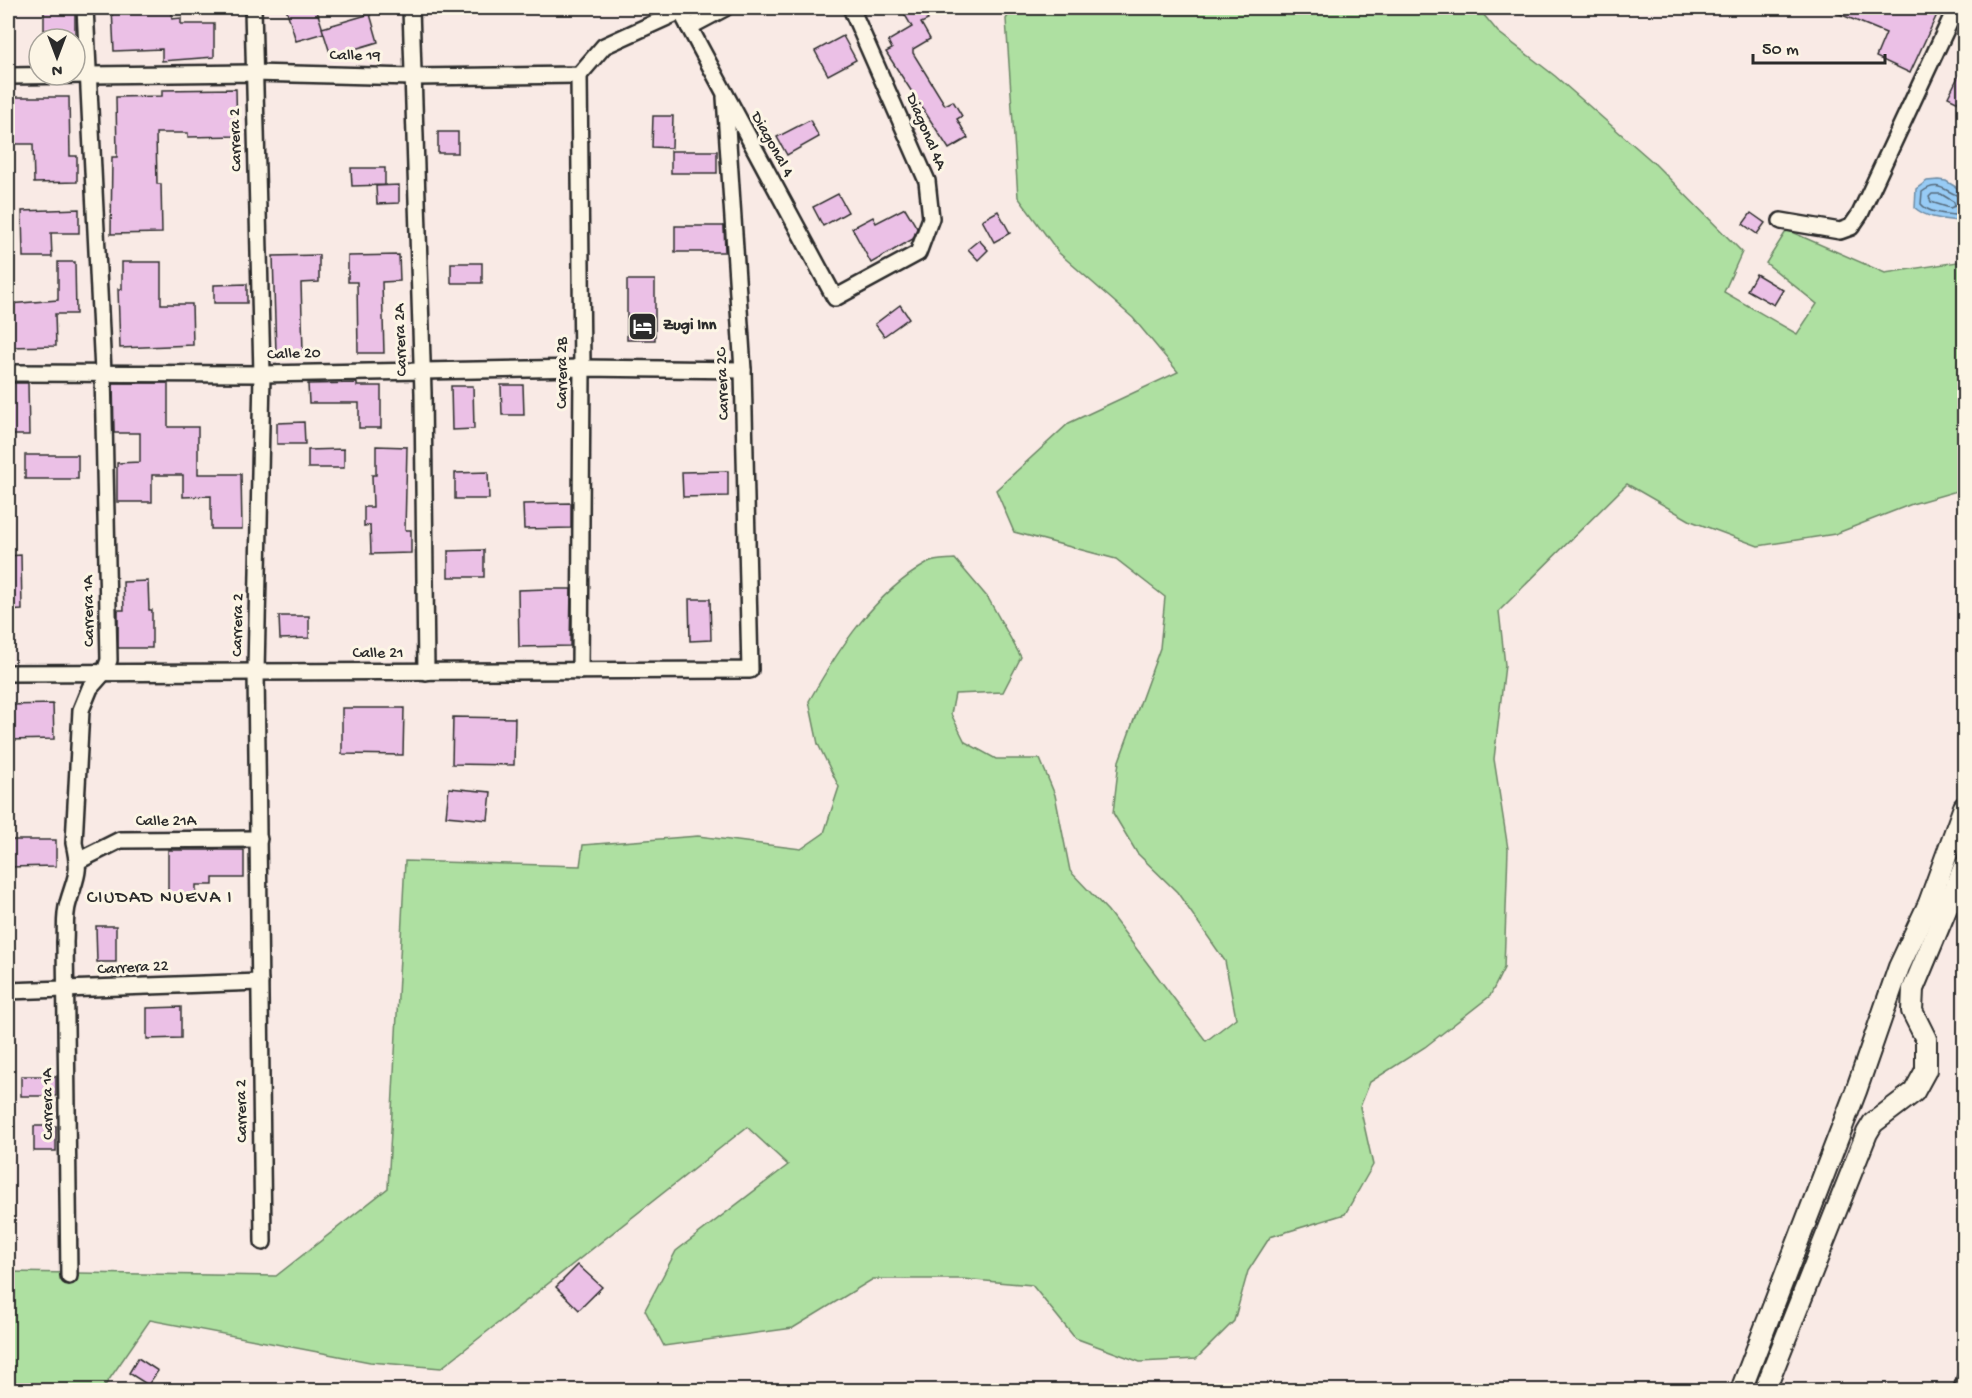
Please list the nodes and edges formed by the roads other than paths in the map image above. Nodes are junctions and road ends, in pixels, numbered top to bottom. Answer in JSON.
{"nodes":[{"id":1,"x":86,"y":8,"type":"edge"},
{"id":2,"x":253,"y":8,"type":"edge"},
{"id":3,"x":411,"y":8,"type":"edge"},
{"id":4,"x":725,"y":8,"type":"edge"},
{"id":5,"x":852,"y":8,"type":"edge"},
{"id":6,"x":1956,"y":8,"type":"edge"},
{"id":7,"x":680,"y":9,"type":"edge"},
{"id":8,"x":689,"y":27,"type":"junction"},
{"id":9,"x":253,"y":73,"type":"junction"},
{"id":10,"x":88,"y":75,"type":"junction"},
{"id":11,"x":579,"y":75,"type":"junction"},
{"id":12,"x":8,"y":76,"type":"edge"},
{"id":13,"x":413,"y":77,"type":"junction"},
{"id":14,"x":725,"y":97,"type":"junction"},
{"id":15,"x":1781,"y":221,"type":"dead end"},
{"id":16,"x":835,"y":298,"type":"joint"},
{"id":17,"x":582,"y":368,"type":"junction"},
{"id":18,"x":421,"y":369,"type":"junction"},
{"id":19,"x":742,"y":370,"type":"junction"},
{"id":20,"x":103,"y":372,"type":"junction"},
{"id":21,"x":8,"y":373,"type":"edge"},
{"id":22,"x":262,"y":374,"type":"junction"},
{"id":23,"x":750,"y":670,"type":"joint"},
{"id":24,"x":105,"y":671,"type":"junction"},
{"id":25,"x":580,"y":671,"type":"junction"},
{"id":26,"x":256,"y":672,"type":"junction"},
{"id":27,"x":426,"y":672,"type":"junction"},
{"id":28,"x":8,"y":673,"type":"edge"},
{"id":29,"x":1965,"y":807,"type":"edge"},
{"id":30,"x":259,"y":839,"type":"junction"},
{"id":31,"x":78,"y":861,"type":"junction"},
{"id":32,"x":1965,"y":867,"type":"edge"},
{"id":33,"x":260,"y":982,"type":"junction"},
{"id":34,"x":66,"y":990,"type":"junction"},
{"id":35,"x":8,"y":991,"type":"edge"},
{"id":36,"x":1887,"y":1000,"type":"junction"},
{"id":37,"x":1912,"y":1011,"type":"junction"},
{"id":38,"x":1848,"y":1113,"type":"junction"},
{"id":39,"x":1873,"y":1123,"type":"junction"},
{"id":40,"x":263,"y":1242,"type":"dead end"},
{"id":41,"x":69,"y":1276,"type":"dead end"},
{"id":42,"x":1965,"y":1375,"type":"edge"},
{"id":43,"x":1741,"y":1390,"type":"edge"},
{"id":44,"x":1765,"y":1390,"type":"edge"},
{"id":45,"x":1959,"y":1390,"type":"edge"}],
"edges":[{"from":1,"to":10,"type":"street","name":"Carrera 1A"},
{"from":2,"to":9,"type":"street","name":"Carrera 2"},
{"from":3,"to":13,"type":"street","name":"Carrera 2A"},
{"from":4,"to":8,"type":"street"},
{"from":5,"to":16,"type":"street","name":"Diagonal 4A"},
{"from":6,"to":15,"type":"street"},
{"from":7,"to":8,"type":"street","name":"Diagonal 4"},
{"from":7,"to":11,"type":"street"},
{"from":8,"to":14,"type":"street","name":"Diagonal 4"},
{"from":9,"to":10,"type":"street","name":"Calle 19"},
{"from":9,"to":13,"type":"street","name":"Calle 19"},
{"from":9,"to":22,"type":"street","name":"Carrera 2"},
{"from":10,"to":12,"type":"street","name":"Calle 19"},
{"from":10,"to":20,"type":"street","name":"Carrera 1A"},
{"from":11,"to":13,"type":"street","name":"Calle 19"},
{"from":11,"to":17,"type":"street","name":"Carrera 2B"},
{"from":13,"to":18,"type":"street","name":"Carrera 2A"},
{"from":14,"to":16,"type":"street","name":"Diagonal 4"},
{"from":14,"to":19,"type":"street","name":"Carrera 2C"},
{"from":17,"to":18,"type":"street","name":"Calle 20"},
{"from":17,"to":19,"type":"street","name":"Calle 20"},
{"from":17,"to":25,"type":"street","name":"Carrera 2B"},
{"from":18,"to":22,"type":"street","name":"Calle 20"},
{"from":18,"to":27,"type":"street","name":"Carrera 2A"},
{"from":19,"to":23,"type":"street","name":"Carrera 2C"},
{"from":20,"to":21,"type":"street","name":"Calle 20"},
{"from":20,"to":22,"type":"street","name":"Calle 20"},
{"from":20,"to":24,"type":"street","name":"Carrera 1A"},
{"from":22,"to":26,"type":"street","name":"Carrera 2"},
{"from":23,"to":25,"type":"street","name":"Calle 21"},
{"from":24,"to":26,"type":"street","name":"Calle 21"},
{"from":24,"to":28,"type":"street","name":"Calle 21"},
{"from":24,"to":31,"type":"street","name":"Carrera 1A"},
{"from":25,"to":27,"type":"street","name":"Calle 21"},
{"from":26,"to":27,"type":"street","name":"Calle 21"},
{"from":26,"to":30,"type":"street","name":"Carrera 2"},
{"from":29,"to":36,"type":"main road"},
{"from":30,"to":31,"type":"street","name":"Calle 21A"},
{"from":30,"to":33,"type":"street","name":"Carrera 2"},
{"from":31,"to":34,"type":"street","name":"Carrera 1A"},
{"from":32,"to":37,"type":"main road"},
{"from":33,"to":34,"type":"street","name":"Carrera 22"},
{"from":33,"to":40,"type":"street","name":"Carrera 2"},
{"from":34,"to":35,"type":"street","name":"Carrera 22"},
{"from":34,"to":41,"type":"street","name":"Carrera 1A"},
{"from":36,"to":37,"type":"main road"},
{"from":36,"to":38,"type":"main road"},
{"from":37,"to":39,"type":"main road"},
{"from":38,"to":39,"type":"main road"},
{"from":38,"to":43,"type":"main road"},
{"from":39,"to":44,"type":"main road"},
{"from":42,"to":45,"type":"street"}]}
